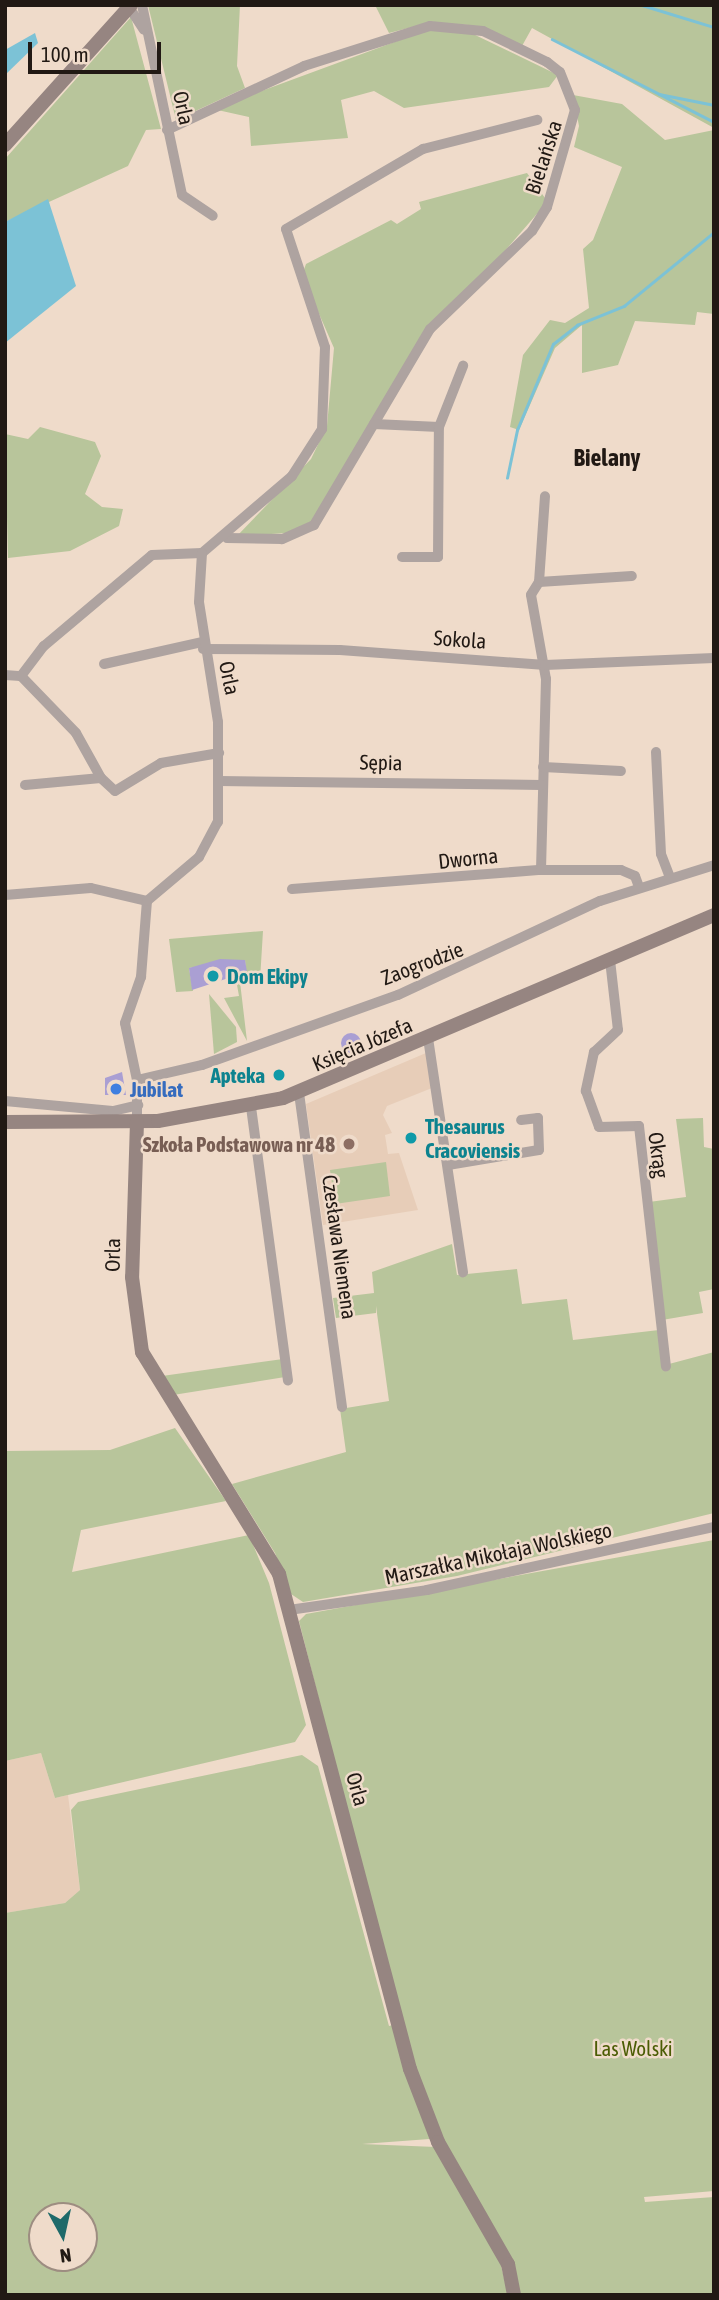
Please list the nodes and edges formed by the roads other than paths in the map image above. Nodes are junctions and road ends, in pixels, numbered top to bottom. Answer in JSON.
{"nodes":[{"id":1,"x":134,"y":6,"type":"edge"},
{"id":2,"x":537,"y":120,"type":"dead end"},
{"id":3,"x":167,"y":130,"type":"junction"},
{"id":4,"x":5,"y":145,"type":"edge"},
{"id":5,"x":213,"y":216,"type":"dead end"},
{"id":6,"x":463,"y":366,"type":"dead end"},
{"id":7,"x":374,"y":425,"type":"junction"},
{"id":8,"x":439,"y":427,"type":"junction"},
{"id":9,"x":545,"y":496,"type":"dead end"},
{"id":10,"x":227,"y":538,"type":"junction"},
{"id":11,"x":202,"y":553,"type":"junction"},
{"id":12,"x":402,"y":557,"type":"dead end"},
{"id":13,"x":632,"y":576,"type":"dead end"},
{"id":14,"x":539,"y":582,"type":"junction"},
{"id":15,"x":202,"y":645,"type":"junction"},
{"id":16,"x":714,"y":658,"type":"edge"},
{"id":17,"x":104,"y":664,"type":"dead end"},
{"id":18,"x":545,"y":665,"type":"junction"},
{"id":19,"x":5,"y":675,"type":"edge"},
{"id":20,"x":20,"y":676,"type":"junction"},
{"id":21,"x":656,"y":752,"type":"dead end"},
{"id":22,"x":219,"y":754,"type":"junction"},
{"id":23,"x":543,"y":767,"type":"junction"},
{"id":24,"x":621,"y":771,"type":"dead end"},
{"id":25,"x":100,"y":778,"type":"junction"},
{"id":26,"x":219,"y":781,"type":"junction"},
{"id":27,"x":25,"y":785,"type":"dead end"},
{"id":28,"x":542,"y":785,"type":"junction"},
{"id":29,"x":714,"y":865,"type":"edge"},
{"id":30,"x":541,"y":870,"type":"junction"},
{"id":31,"x":670,"y":877,"type":"junction"},
{"id":32,"x":639,"y":887,"type":"junction"},
{"id":33,"x":292,"y":889,"type":"dead end"},
{"id":34,"x":5,"y":895,"type":"edge"},
{"id":35,"x":147,"y":901,"type":"junction"},
{"id":36,"x":714,"y":915,"type":"edge"},
{"id":37,"x":610,"y":960,"type":"junction"},
{"id":38,"x":428,"y":1038,"type":"junction"},
{"id":39,"x":138,"y":1080,"type":"junction"},
{"id":40,"x":299,"y":1093,"type":"junction"},
{"id":41,"x":5,"y":1101,"type":"edge"},
{"id":42,"x":138,"y":1105,"type":"junction"},
{"id":43,"x":251,"y":1107,"type":"junction"},
{"id":44,"x":521,"y":1121,"type":"dead end"},
{"id":45,"x":5,"y":1122,"type":"edge"},
{"id":46,"x":137,"y":1122,"type":"junction"},
{"id":47,"x":448,"y":1165,"type":"junction"},
{"id":48,"x":463,"y":1272,"type":"dead end"},
{"id":49,"x":666,"y":1366,"type":"dead end"},
{"id":50,"x":288,"y":1381,"type":"dead end"},
{"id":51,"x":342,"y":1407,"type":"dead end"},
{"id":52,"x":714,"y":1527,"type":"edge"},
{"id":53,"x":289,"y":1610,"type":"junction"},
{"id":54,"x":514,"y":2295,"type":"edge"}],
"edges":[{"from":1,"to":3,"type":"street","name":"Orla"},
{"from":1,"to":4,"type":"street"},
{"from":2,"to":10,"type":"street"},
{"from":3,"to":5,"type":"street","name":"Orla"},
{"from":3,"to":7,"type":"street","name":"Bielańska"},
{"from":6,"to":8,"type":"street"},
{"from":7,"to":8,"type":"street"},
{"from":7,"to":10,"type":"street","name":"Bielańska"},
{"from":8,"to":12,"type":"street"},
{"from":9,"to":14,"type":"street"},
{"from":10,"to":11,"type":"street"},
{"from":11,"to":15,"type":"street","name":"Orla"},
{"from":11,"to":20,"type":"street"},
{"from":13,"to":14,"type":"street"},
{"from":14,"to":18,"type":"street"},
{"from":15,"to":17,"type":"street","name":"Sokola"},
{"from":15,"to":18,"type":"street","name":"Sokola"},
{"from":15,"to":22,"type":"street","name":"Orla"},
{"from":16,"to":18,"type":"street","name":"Sokola"},
{"from":18,"to":23,"type":"street"},
{"from":19,"to":20,"type":"street"},
{"from":20,"to":25,"type":"street"},
{"from":21,"to":31,"type":"street"},
{"from":22,"to":25,"type":"street"},
{"from":22,"to":26,"type":"street","name":"Orla"},
{"from":23,"to":24,"type":"street"},
{"from":23,"to":28,"type":"street"},
{"from":25,"to":27,"type":"street"},
{"from":26,"to":28,"type":"street","name":"Sępia"},
{"from":26,"to":35,"type":"street","name":"Orla"},
{"from":28,"to":30,"type":"street"},
{"from":29,"to":31,"type":"street","name":"Zaogrodzie"},
{"from":30,"to":32,"type":"street","name":"Dworna"},
{"from":30,"to":33,"type":"street","name":"Dworna"},
{"from":31,"to":32,"type":"street","name":"Zaogrodzie"},
{"from":32,"to":39,"type":"street","name":"Zaogrodzie"},
{"from":34,"to":35,"type":"street"},
{"from":35,"to":39,"type":"street","name":"Orla"},
{"from":36,"to":37,"type":"street","name":"Księcia Józefa"},
{"from":37,"to":38,"type":"street","name":"Księcia Józefa"},
{"from":37,"to":49,"type":"street","name":"Okrąg"},
{"from":38,"to":40,"type":"street","name":"Księcia Józefa"},
{"from":38,"to":47,"type":"street"},
{"from":39,"to":42,"type":"street","name":"Orla"},
{"from":40,"to":43,"type":"street","name":"Księcia Józefa"},
{"from":40,"to":51,"type":"street","name":"Czesława Niemena"},
{"from":41,"to":42,"type":"street"},
{"from":42,"to":46,"type":"street","name":"Orla"},
{"from":43,"to":46,"type":"street","name":"Księcia Józefa"},
{"from":43,"to":50,"type":"street"},
{"from":44,"to":47,"type":"street"},
{"from":45,"to":46,"type":"street","name":"Księcia Józefa"},
{"from":46,"to":53,"type":"street","name":"Orla"},
{"from":47,"to":48,"type":"street"},
{"from":52,"to":53,"type":"street","name":"Marszałka Mikołaja Wolskiego"},
{"from":53,"to":54,"type":"street","name":"Orla"}]}
